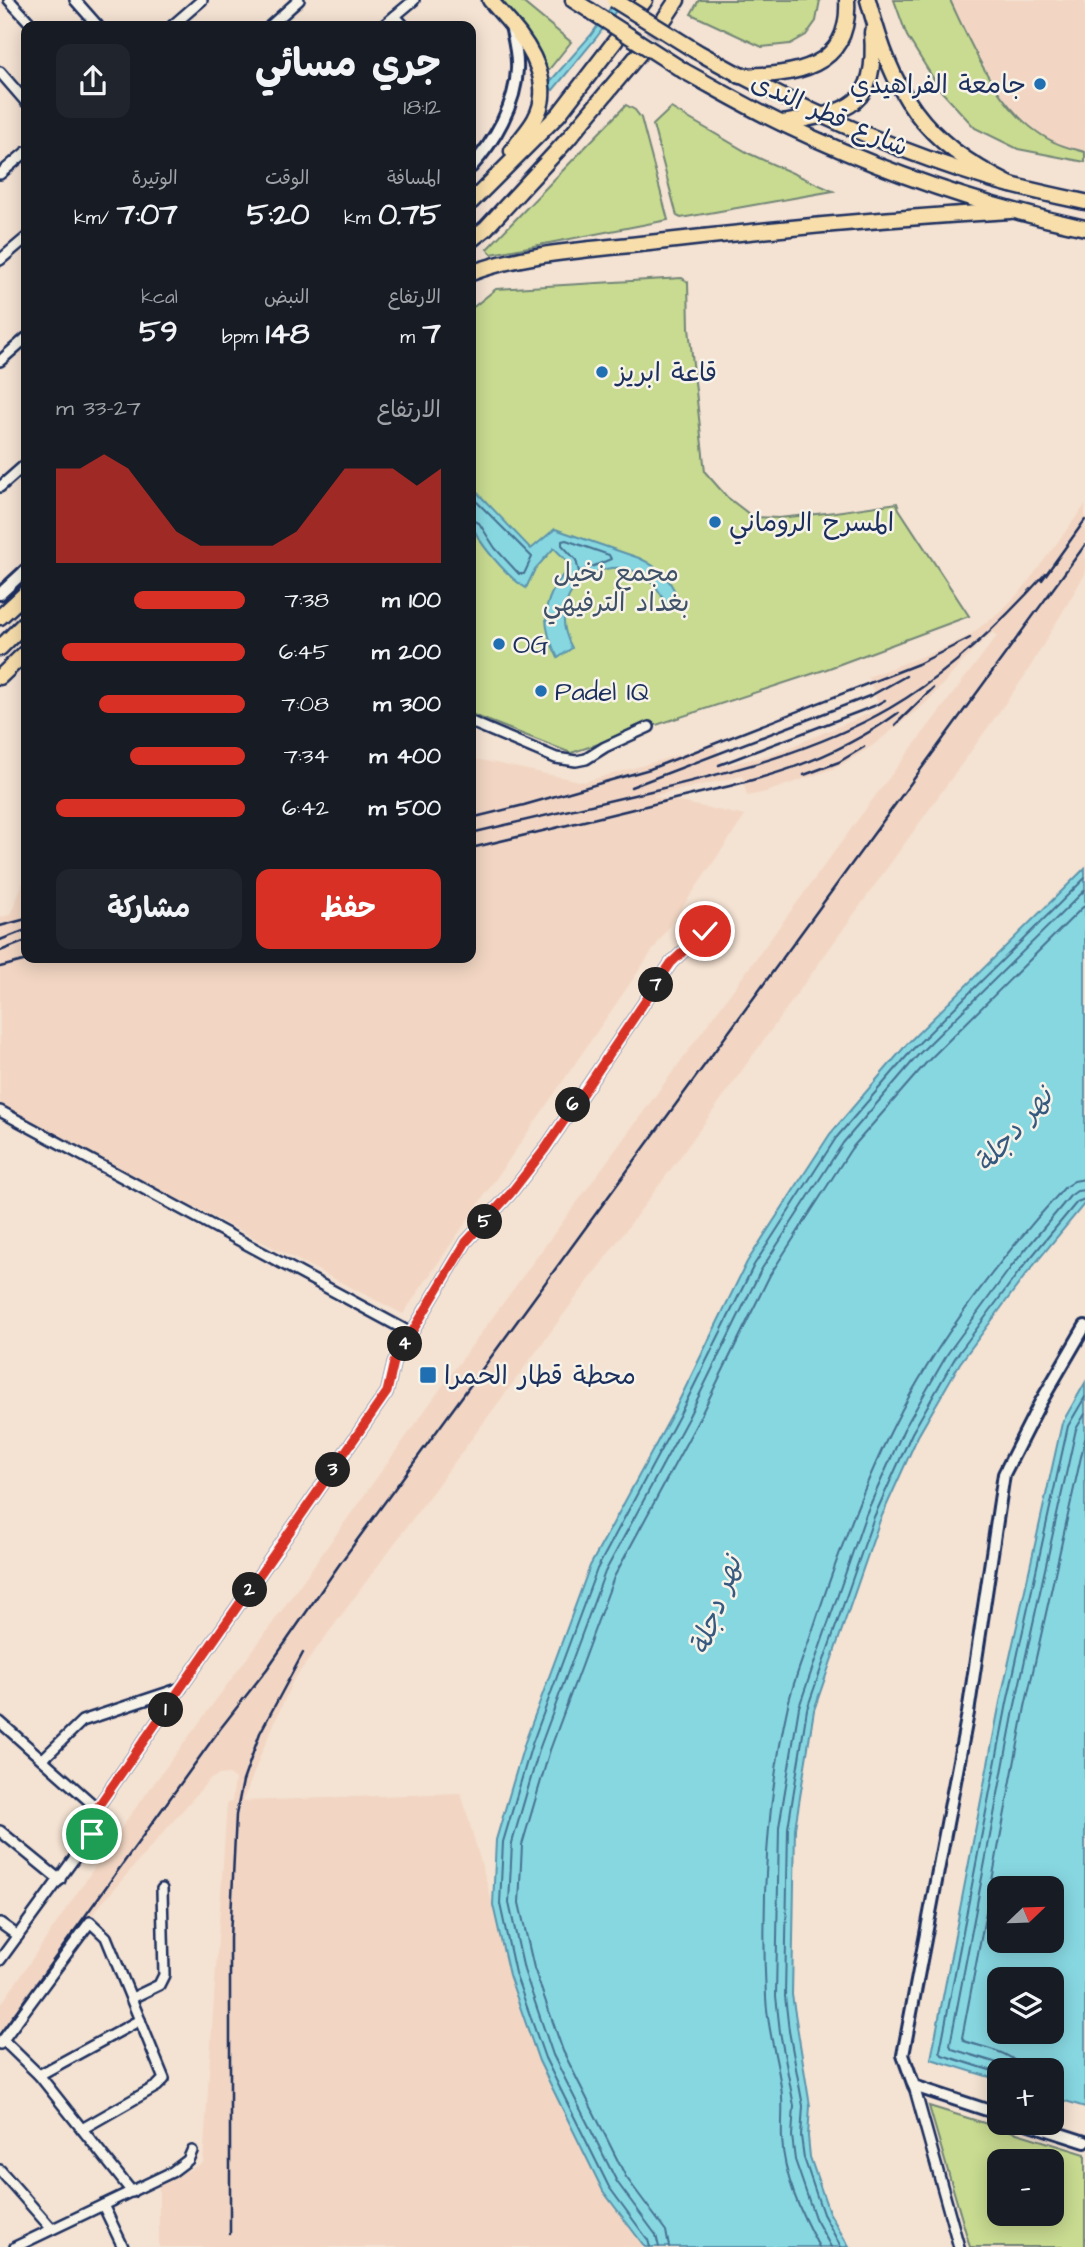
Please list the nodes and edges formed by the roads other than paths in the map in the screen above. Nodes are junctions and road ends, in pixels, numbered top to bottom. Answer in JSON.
{"nodes":[{"id":1,"x":9,"y":0,"type":"edge"},
{"id":2,"x":75,"y":0,"type":"edge"},
{"id":3,"x":299,"y":0,"type":"edge"},
{"id":4,"x":414,"y":0,"type":"edge"},
{"id":5,"x":490,"y":0,"type":"edge"},
{"id":6,"x":573,"y":0,"type":"edge"},
{"id":7,"x":614,"y":0,"type":"edge"},
{"id":8,"x":677,"y":0,"type":"edge"},
{"id":9,"x":847,"y":0,"type":"edge"},
{"id":10,"x":198,"y":1,"type":"edge"},
{"id":11,"x":869,"y":4,"type":"edge"},
{"id":12,"x":395,"y":16,"type":"junction"},
{"id":13,"x":665,"y":18,"type":"tunnel mouth"},
{"id":14,"x":28,"y":21,"type":"edge"},
{"id":15,"x":94,"y":21,"type":"edge"},
{"id":16,"x":177,"y":21,"type":"edge"},
{"id":17,"x":276,"y":21,"type":"edge"},
{"id":18,"x":389,"y":21,"type":"edge"},
{"id":19,"x":400,"y":21,"type":"edge"},
{"id":20,"x":510,"y":23,"type":"junction"},
{"id":21,"x":616,"y":40,"type":"dead end"},
{"id":22,"x":639,"y":54,"type":"tunnel mouth"},
{"id":23,"x":0,"y":72,"type":"edge"},
{"id":24,"x":740,"y":76,"type":"junction"},
{"id":25,"x":21,"y":96,"type":"edge"},
{"id":26,"x":823,"y":116,"type":"junction"},
{"id":27,"x":782,"y":123,"type":"junction"},
{"id":28,"x":21,"y":156,"type":"edge"},
{"id":29,"x":476,"y":160,"type":"edge"},
{"id":30,"x":0,"y":174,"type":"edge"},
{"id":31,"x":1011,"y":185,"type":"junction"},
{"id":32,"x":476,"y":195,"type":"edge"},
{"id":33,"x":476,"y":196,"type":"edge"},
{"id":34,"x":1085,"y":202,"type":"edge"},
{"id":35,"x":1010,"y":211,"type":"junction"},
{"id":36,"x":1085,"y":228,"type":"edge"},
{"id":37,"x":476,"y":236,"type":"edge"},
{"id":38,"x":21,"y":242,"type":"edge"},
{"id":39,"x":0,"y":260,"type":"edge"},
{"id":40,"x":476,"y":271,"type":"edge"},
{"id":41,"x":21,"y":342,"type":"edge"},
{"id":42,"x":0,"y":361,"type":"edge"},
{"id":43,"x":21,"y":468,"type":"edge"},
{"id":44,"x":0,"y":487,"type":"edge"},
{"id":45,"x":21,"y":574,"type":"edge"},
{"id":46,"x":2,"y":590,"type":"edge"},
{"id":47,"x":21,"y":598,"type":"edge"},
{"id":48,"x":0,"y":617,"type":"edge"},
{"id":49,"x":21,"y":627,"type":"edge"},
{"id":50,"x":0,"y":648,"type":"edge"},
{"id":51,"x":21,"y":657,"type":"edge"},
{"id":52,"x":0,"y":677,"type":"edge"},
{"id":53,"x":476,"y":724,"type":"edge"},
{"id":54,"x":649,"y":727,"type":"dead end"},
{"id":55,"x":705,"y":931,"type":"dead end"},
{"id":56,"x":0,"y":1111,"type":"edge"},
{"id":57,"x":1085,"y":1326,"type":"edge"},
{"id":58,"x":411,"y":1333,"type":"junction"},
{"id":59,"x":182,"y":1688,"type":"junction"},
{"id":60,"x":0,"y":1722,"type":"edge"},
{"id":61,"x":43,"y":1759,"type":"junction"},
{"id":62,"x":97,"y":1808,"type":"junction"},
{"id":63,"x":0,"y":1831,"type":"edge"},
{"id":64,"x":60,"y":1880,"type":"junction"},
{"id":65,"x":162,"y":1889,"type":"dead end"},
{"id":66,"x":0,"y":1923,"type":"edge"},
{"id":67,"x":18,"y":1936,"type":"junction"},
{"id":68,"x":0,"y":1961,"type":"edge"},
{"id":69,"x":132,"y":1998,"type":"junction"},
{"id":70,"x":140,"y":2020,"type":"junction"},
{"id":71,"x":1,"y":2042,"type":"edge"},
{"id":72,"x":39,"y":2075,"type":"junction"},
{"id":73,"x":914,"y":2086,"type":"junction"},
{"id":74,"x":987,"y":2110,"type":"edge"},
{"id":75,"x":82,"y":2129,"type":"junction"},
{"id":76,"x":1063,"y":2135,"type":"edge"},
{"id":77,"x":1085,"y":2142,"type":"edge"},
{"id":78,"x":192,"y":2151,"type":"dead end"},
{"id":79,"x":0,"y":2170,"type":"edge"},
{"id":80,"x":132,"y":2192,"type":"junction"},
{"id":81,"x":103,"y":2205,"type":"junction"},
{"id":82,"x":51,"y":2228,"type":"junction"},
{"id":83,"x":15,"y":2247,"type":"edge"},
{"id":84,"x":123,"y":2247,"type":"edge"},
{"id":85,"x":960,"y":2247,"type":"edge"}],
"edges":[{"from":1,"to":14,"type":"street"},
{"from":2,"to":15,"type":"street"},
{"from":3,"to":17,"type":"street"},
{"from":4,"to":12,"type":"street"},
{"from":5,"to":20,"type":"main road"},
{"from":6,"to":27,"type":"main road","name":"شارع قطر الندى","bridge":true},
{"from":7,"to":24,"type":"main road","name":"شارع قطر الندى","bridge":true},
{"from":8,"to":13,"type":"main road"},
{"from":9,"to":24,"type":"main road"},
{"from":10,"to":16,"type":"street"},
{"from":11,"to":26,"type":"main road"},
{"from":11,"to":31,"type":"main road"},
{"from":12,"to":18,"type":"street"},
{"from":12,"to":19,"type":"street"},
{"from":20,"to":29,"type":"street"},
{"from":20,"to":32,"type":"main road"},
{"from":21,"to":33,"type":"main road"},
{"from":22,"to":37,"type":"main road"},
{"from":23,"to":25,"type":"street"},
{"from":24,"to":26,"type":"main road","name":"شارع قطر الندى"},
{"from":26,"to":27,"type":"main road"},
{"from":26,"to":31,"type":"main road","name":"شارع قطر الندى"},
{"from":27,"to":35,"type":"main road","name":"شارع قطر الندى"},
{"from":28,"to":30,"type":"street"},
{"from":31,"to":34,"type":"main road","name":"شارع قطر الندى"},
{"from":35,"to":36,"type":"main road","name":"شارع قطر الندى"},
{"from":35,"to":40,"type":"main road"},
{"from":38,"to":39,"type":"street"},
{"from":41,"to":42,"type":"street"},
{"from":43,"to":44,"type":"street"},
{"from":45,"to":46,"type":"street"},
{"from":47,"to":48,"type":"main road"},
{"from":49,"to":50,"type":"main road"},
{"from":51,"to":52,"type":"main road"},
{"from":53,"to":54,"type":"street"},
{"from":55,"to":58,"type":"street"},
{"from":56,"to":58,"type":"street"},
{"from":57,"to":73,"type":"street"},
{"from":58,"to":59,"type":"street"},
{"from":59,"to":61,"type":"street"},
{"from":59,"to":62,"type":"street"},
{"from":60,"to":61,"type":"street"},
{"from":61,"to":62,"type":"street"},
{"from":62,"to":64,"type":"street"},
{"from":63,"to":64,"type":"street"},
{"from":64,"to":67,"type":"street"},
{"from":65,"to":69,"type":"street"},
{"from":66,"to":67,"type":"street"},
{"from":67,"to":68,"type":"street"},
{"from":69,"to":70,"type":"street"},
{"from":69,"to":71,"type":"street"},
{"from":70,"to":72,"type":"street"},
{"from":70,"to":75,"type":"street"},
{"from":71,"to":72,"type":"street"},
{"from":72,"to":75,"type":"street"},
{"from":73,"to":74,"type":"street"},
{"from":73,"to":85,"type":"street"},
{"from":75,"to":80,"type":"street"},
{"from":76,"to":77,"type":"street"},
{"from":78,"to":80,"type":"street"},
{"from":79,"to":82,"type":"street"},
{"from":80,"to":81,"type":"street"},
{"from":81,"to":82,"type":"street"},
{"from":81,"to":84,"type":"street"},
{"from":82,"to":83,"type":"street"}]}
